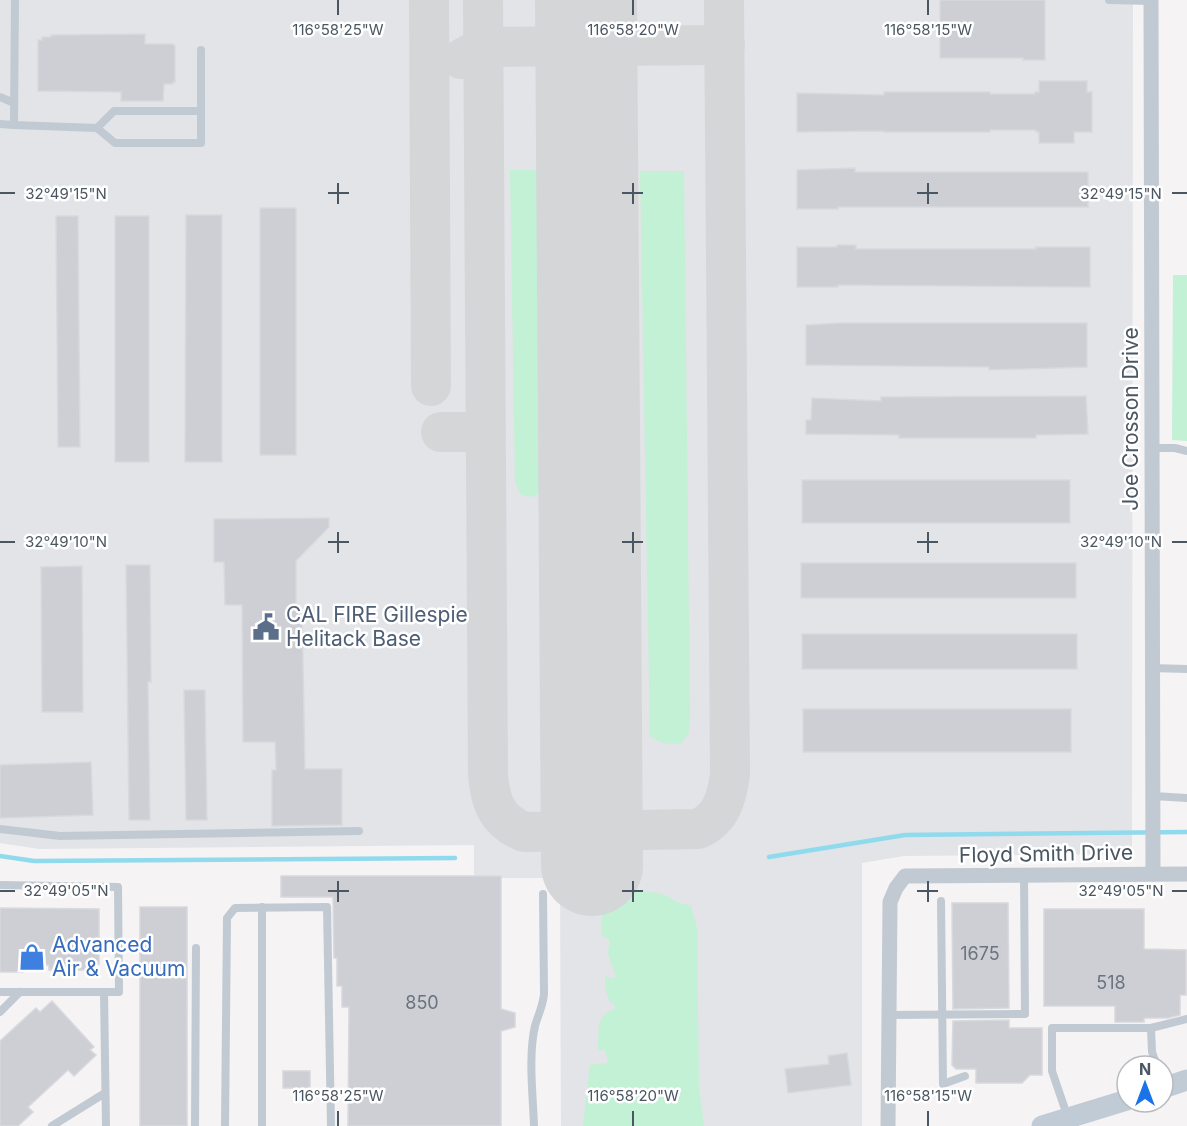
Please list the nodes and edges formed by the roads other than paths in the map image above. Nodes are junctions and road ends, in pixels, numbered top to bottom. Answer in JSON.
{"nodes":[{"id":1,"x":15,"y":0,"type":"edge"},
{"id":2,"x":1109,"y":0,"type":"edge"},
{"id":3,"x":1151,"y":0,"type":"edge"},
{"id":4,"x":201,"y":50,"type":"dead end"},
{"id":5,"x":0,"y":97,"type":"edge"},
{"id":6,"x":14,"y":103,"type":"junction"},
{"id":7,"x":201,"y":111,"type":"junction"},
{"id":8,"x":0,"y":124,"type":"edge"},
{"id":9,"x":14,"y":125,"type":"junction"},
{"id":10,"x":97,"y":128,"type":"junction"},
{"id":11,"x":1152,"y":448,"type":"junction"},
{"id":12,"x":1187,"y":451,"type":"edge"},
{"id":13,"x":1151,"y":668,"type":"junction"},
{"id":14,"x":1187,"y":669,"type":"edge"},
{"id":15,"x":1187,"y":798,"type":"edge"},
{"id":16,"x":1152,"y":802,"type":"junction"},
{"id":17,"x":0,"y":829,"type":"edge"},
{"id":18,"x":359,"y":831,"type":"dead end"},
{"id":19,"x":1153,"y":874,"type":"junction"},
{"id":20,"x":1187,"y":874,"type":"edge"},
{"id":21,"x":1024,"y":875,"type":"junction"},
{"id":22,"x":0,"y":885,"type":"edge"},
{"id":23,"x":543,"y":894,"type":"dead end"},
{"id":24,"x":941,"y":901,"type":"dead end"},
{"id":25,"x":262,"y":907,"type":"junction"},
{"id":26,"x":196,"y":948,"type":"dead end"},
{"id":27,"x":0,"y":992,"type":"edge"},
{"id":28,"x":20,"y":992,"type":"junction"},
{"id":29,"x":104,"y":992,"type":"junction"},
{"id":30,"x":0,"y":1012,"type":"edge"},
{"id":31,"x":942,"y":1014,"type":"junction"},
{"id":32,"x":889,"y":1015,"type":"junction"},
{"id":33,"x":1187,"y":1019,"type":"edge"},
{"id":34,"x":1151,"y":1028,"type":"junction"},
{"id":35,"x":1153,"y":1054,"type":"edge"},
{"id":36,"x":965,"y":1076,"type":"dead end"},
{"id":37,"x":105,"y":1092,"type":"junction"},
{"id":38,"x":1115,"y":1104,"type":"edge"},
{"id":39,"x":1068,"y":1118,"type":"junction"},
{"id":40,"x":52,"y":1126,"type":"edge"},
{"id":41,"x":106,"y":1126,"type":"edge"},
{"id":42,"x":195,"y":1126,"type":"edge"},
{"id":43,"x":225,"y":1126,"type":"edge"},
{"id":44,"x":262,"y":1126,"type":"edge"},
{"id":45,"x":331,"y":1126,"type":"edge"},
{"id":46,"x":534,"y":1126,"type":"edge"},
{"id":47,"x":888,"y":1126,"type":"edge"},
{"id":48,"x":1042,"y":1126,"type":"edge"}],
"edges":[{"from":1,"to":6,"type":"lane"},
{"from":2,"to":3,"type":"lane"},
{"from":3,"to":11,"type":"street","name":"Joe Crosson Drive"},
{"from":4,"to":7,"type":"lane"},
{"from":5,"to":6,"type":"lane"},
{"from":6,"to":9,"type":"lane"},
{"from":7,"to":10,"type":"lane"},
{"from":7,"to":10,"type":"lane"},
{"from":8,"to":9,"type":"lane"},
{"from":9,"to":10,"type":"lane"},
{"from":11,"to":12,"type":"lane"},
{"from":11,"to":13,"type":"street","name":"Joe Crosson Drive"},
{"from":13,"to":14,"type":"lane"},
{"from":13,"to":16,"type":"street","name":"Joe Crosson Drive"},
{"from":15,"to":16,"type":"lane"},
{"from":16,"to":19,"type":"street","name":"Joe Crosson Drive"},
{"from":17,"to":18,"type":"lane"},
{"from":19,"to":20,"type":"street","name":"Floyd Smith Drive"},
{"from":19,"to":21,"type":"street","name":"Floyd Smith Drive"},
{"from":21,"to":31,"type":"lane"},
{"from":21,"to":32,"type":"street","name":"Floyd Smith Drive"},
{"from":22,"to":29,"type":"lane"},
{"from":23,"to":46,"type":"lane"},
{"from":24,"to":31,"type":"lane"},
{"from":25,"to":43,"type":"lane"},
{"from":25,"to":44,"type":"lane"},
{"from":25,"to":45,"type":"lane"},
{"from":26,"to":42,"type":"lane"},
{"from":27,"to":28,"type":"lane"},
{"from":28,"to":29,"type":"lane"},
{"from":28,"to":30,"type":"lane"},
{"from":29,"to":37,"type":"lane"},
{"from":31,"to":32,"type":"lane"},
{"from":31,"to":36,"type":"lane"},
{"from":32,"to":47,"type":"street"},
{"from":33,"to":34,"type":"lane"},
{"from":34,"to":35,"type":"lane"},
{"from":34,"to":39,"type":"lane"},
{"from":37,"to":40,"type":"lane"},
{"from":37,"to":41,"type":"lane"},
{"from":38,"to":39,"type":"main road"},
{"from":39,"to":48,"type":"main road"}]}
